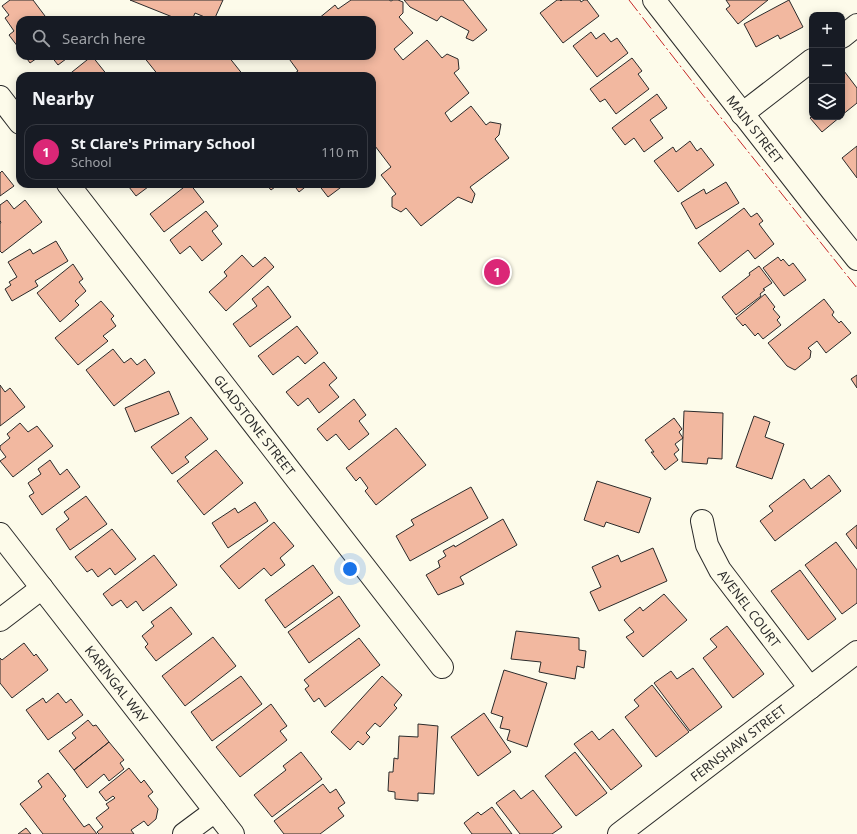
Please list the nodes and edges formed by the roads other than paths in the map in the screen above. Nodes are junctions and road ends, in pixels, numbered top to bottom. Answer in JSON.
{"nodes":[{"id":1,"x":654,"y":0,"type":"edge"},
{"id":2,"x":857,"y":25,"type":"edge"},
{"id":3,"x":845,"y":34,"type":"edge"},
{"id":4,"x":809,"y":62,"type":"edge"},
{"id":5,"x":0,"y":97,"type":"edge"},
{"id":6,"x":742,"y":114,"type":"junction"},
{"id":7,"x":16,"y":117,"type":"edge"},
{"id":8,"x":71,"y":188,"type":"edge"},
{"id":9,"x":857,"y":259,"type":"edge"},
{"id":10,"x":702,"y":521,"type":"dead end"},
{"id":11,"x":0,"y":534,"type":"edge"},
{"id":12,"x":42,"y":588,"type":"junction"},
{"id":13,"x":0,"y":620,"type":"edge"},
{"id":14,"x":857,"y":652,"type":"edge"},
{"id":15,"x":442,"y":667,"type":"dead end"},
{"id":16,"x":810,"y":688,"type":"junction"},
{"id":17,"x":215,"y":811,"type":"junction"},
{"id":18,"x":184,"y":834,"type":"edge"},
{"id":19,"x":233,"y":834,"type":"edge"},
{"id":20,"x":619,"y":834,"type":"edge"}],
"edges":[{"from":1,"to":6,"type":"street","name":"MAIN STREET"},
{"from":2,"to":3,"type":"street"},
{"from":4,"to":6,"type":"street"},
{"from":5,"to":7,"type":"street"},
{"from":6,"to":9,"type":"street","name":"MAIN STREET"},
{"from":8,"to":15,"type":"street","name":"GLADSTONE STREET"},
{"from":10,"to":16,"type":"street","name":"AVENEL COURT"},
{"from":11,"to":12,"type":"street","name":"KARINGAL WAY"},
{"from":12,"to":13,"type":"street"},
{"from":12,"to":17,"type":"street","name":"KARINGAL WAY"},
{"from":14,"to":16,"type":"street","name":"FERNSHAW STREET"},
{"from":16,"to":20,"type":"street","name":"FERNSHAW STREET"},
{"from":17,"to":18,"type":"street"},
{"from":17,"to":19,"type":"street","name":"KARINGAL WAY"}]}
